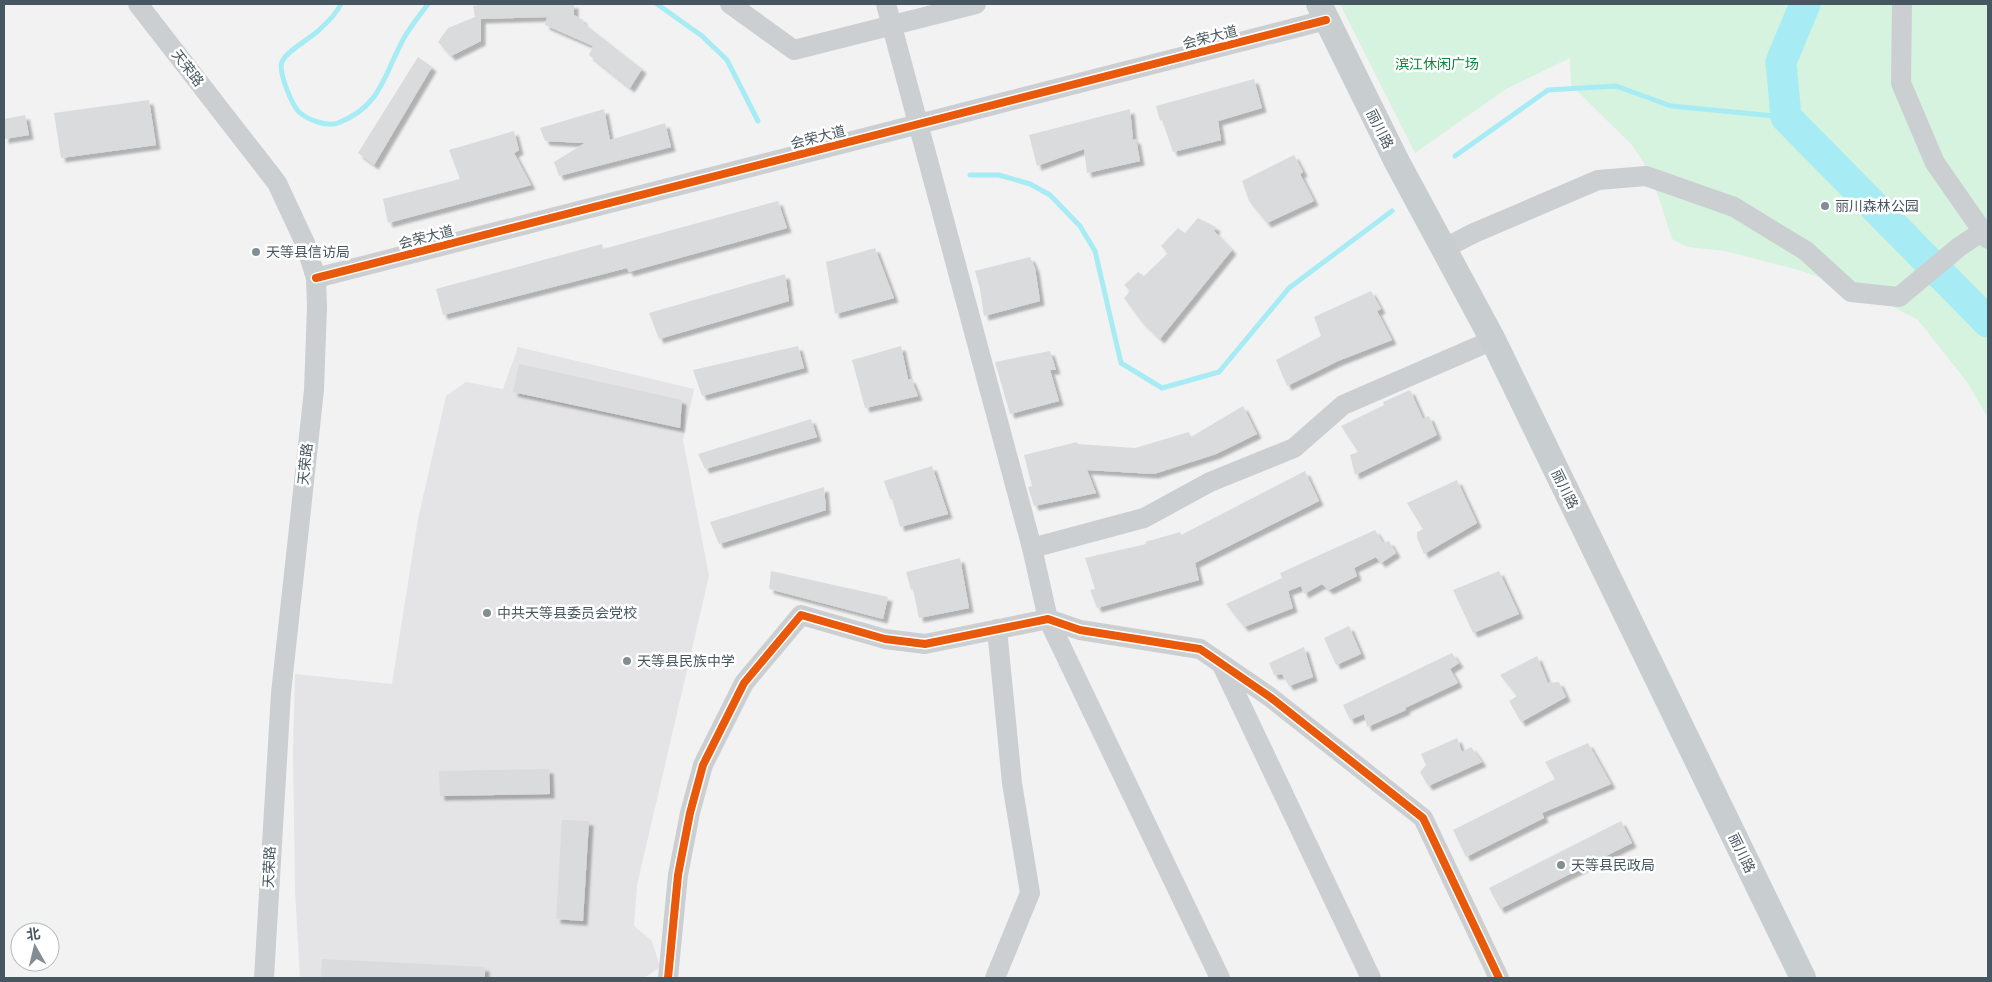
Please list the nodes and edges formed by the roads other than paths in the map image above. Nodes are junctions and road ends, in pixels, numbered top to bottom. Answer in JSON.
{"nodes":[{"id":1,"x":138,"y":4,"type":"edge"},
{"id":2,"x":730,"y":4,"type":"edge"},
{"id":3,"x":886,"y":4,"type":"edge"},
{"id":4,"x":976,"y":4,"type":"edge"},
{"id":5,"x":1902,"y":4,"type":"edge"},
{"id":6,"x":1322,"y":12,"type":"edge"},
{"id":7,"x":892,"y":25,"type":"junction"},
{"id":8,"x":918,"y":124,"type":"junction"},
{"id":9,"x":1985,"y":235,"type":"edge"},
{"id":10,"x":1445,"y":248,"type":"junction"},
{"id":11,"x":316,"y":278,"type":"junction"},
{"id":12,"x":1493,"y":340,"type":"junction"},
{"id":13,"x":1032,"y":548,"type":"junction"},
{"id":14,"x":1048,"y":619,"type":"junction"},
{"id":15,"x":997,"y":629,"type":"junction"},
{"id":16,"x":1221,"y":663,"type":"junction"},
{"id":17,"x":264,"y":978,"type":"edge"},
{"id":18,"x":668,"y":978,"type":"edge"},
{"id":19,"x":995,"y":978,"type":"edge"},
{"id":20,"x":1220,"y":978,"type":"edge"},
{"id":21,"x":1371,"y":978,"type":"edge"},
{"id":22,"x":1499,"y":978,"type":"edge"},
{"id":23,"x":1803,"y":978,"type":"edge"}],
"edges":[{"from":1,"to":11,"type":"street","name":"天荣路"},
{"from":2,"to":7,"type":"street"},
{"from":3,"to":7,"type":"street"},
{"from":4,"to":7,"type":"street"},
{"from":5,"to":9,"type":"street"},
{"from":6,"to":8,"type":"street","name":"会荣大道"},
{"from":6,"to":10,"type":"main road","name":"丽川路"},
{"from":7,"to":8,"type":"street"},
{"from":8,"to":11,"type":"street","name":"会荣大道"},
{"from":8,"to":13,"type":"street"},
{"from":9,"to":10,"type":"street"},
{"from":10,"to":12,"type":"main road","name":"丽川路"},
{"from":11,"to":17,"type":"street","name":"天荣路"},
{"from":12,"to":13,"type":"street"},
{"from":12,"to":23,"type":"main road","name":"丽川路"},
{"from":13,"to":14,"type":"street"},
{"from":14,"to":15,"type":"street"},
{"from":14,"to":16,"type":"street"},
{"from":14,"to":20,"type":"street"},
{"from":15,"to":18,"type":"street"},
{"from":15,"to":19,"type":"street"},
{"from":16,"to":21,"type":"street"},
{"from":16,"to":22,"type":"street"}]}
